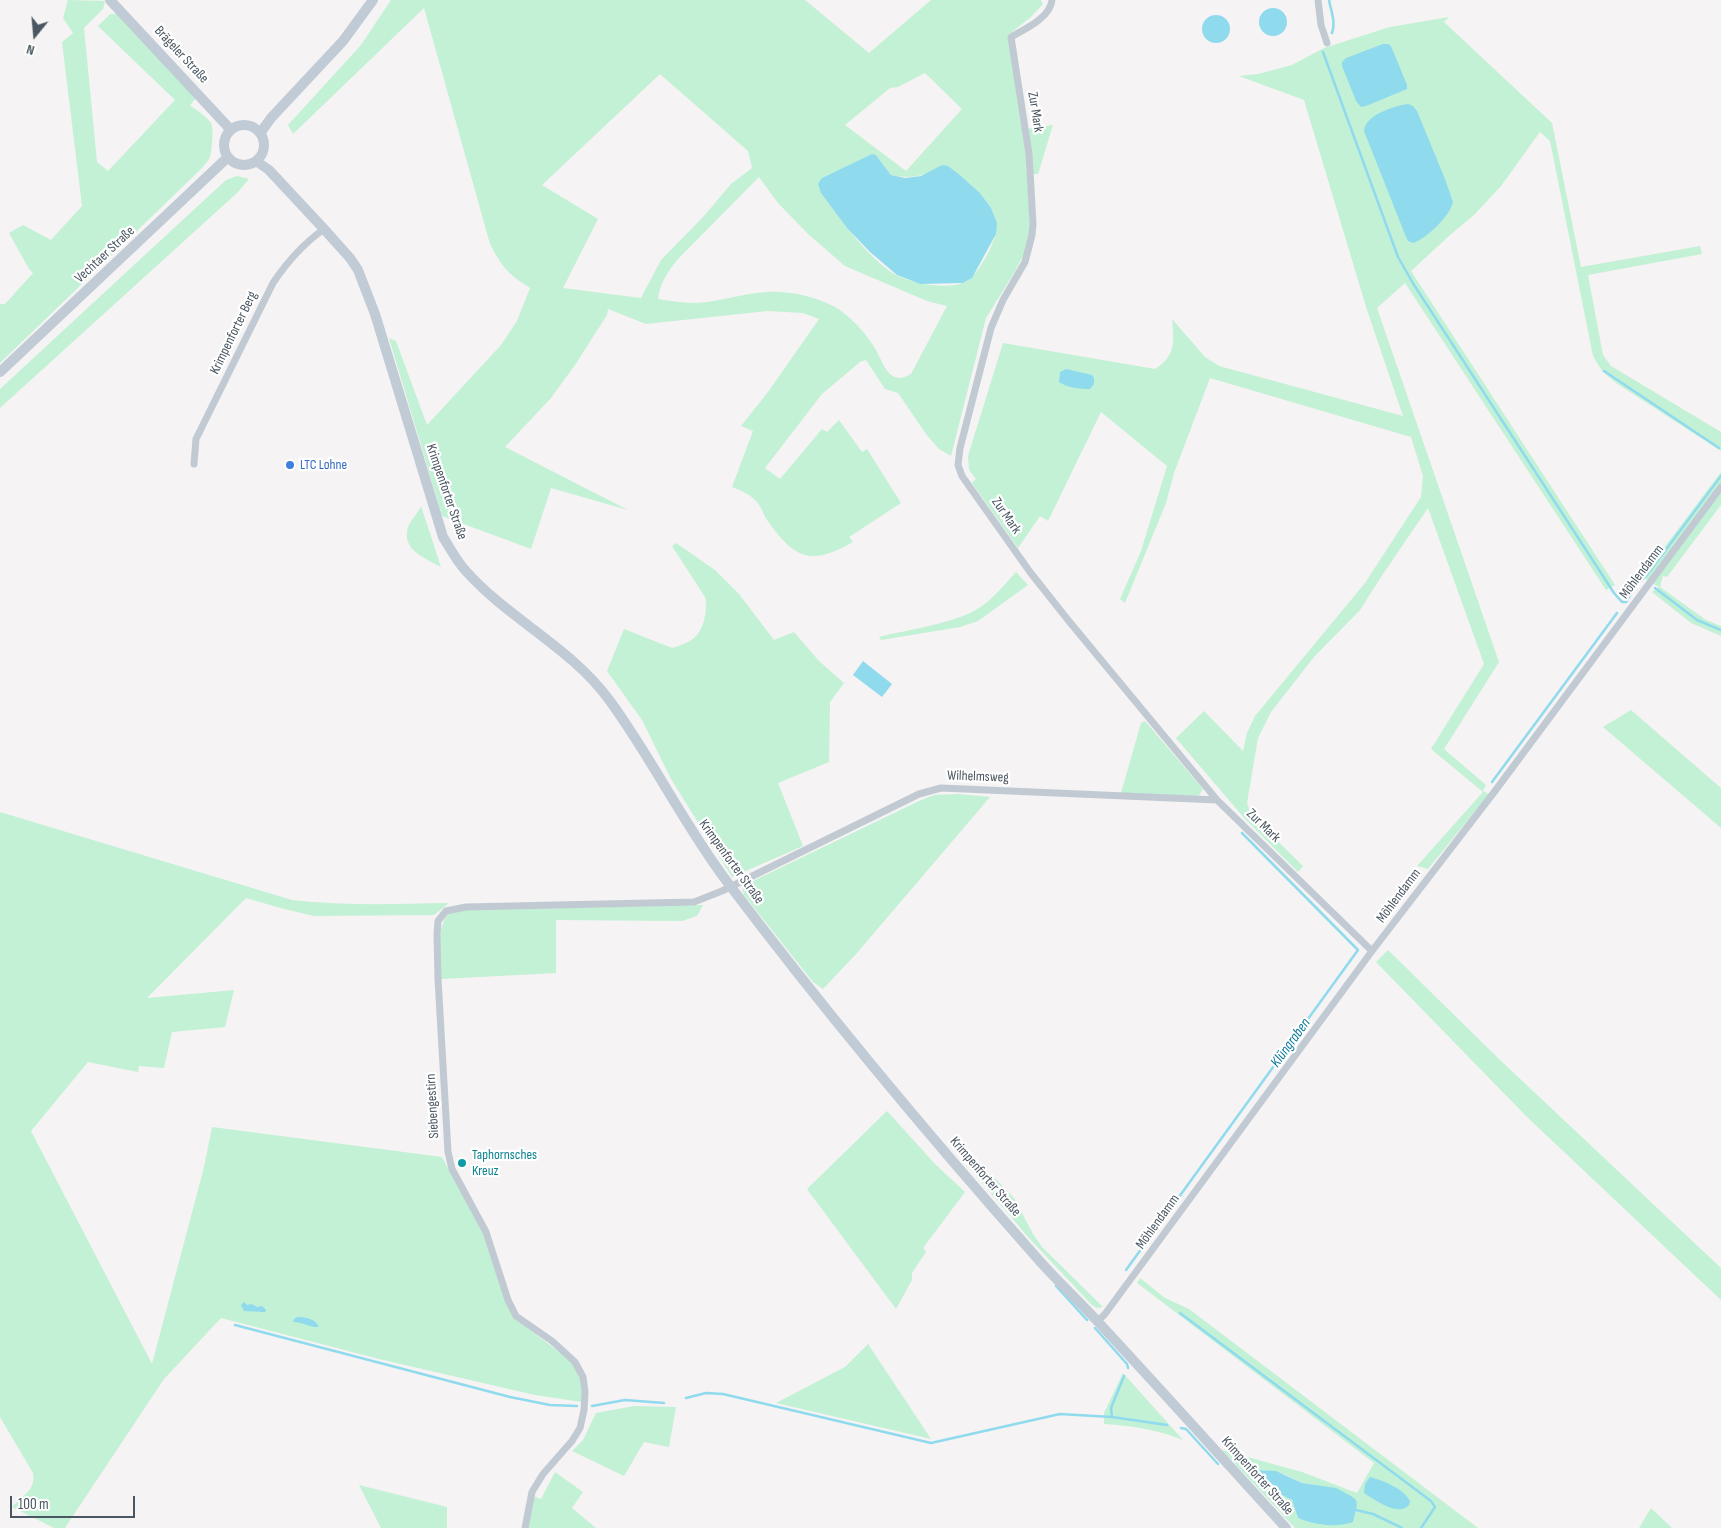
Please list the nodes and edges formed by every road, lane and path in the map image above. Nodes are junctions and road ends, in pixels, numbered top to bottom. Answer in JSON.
{"nodes":[{"id":1,"x":110,"y":0,"type":"edge"},
{"id":2,"x":373,"y":0,"type":"edge"},
{"id":3,"x":1052,"y":0,"type":"edge"},
{"id":4,"x":1318,"y":0,"type":"edge"},
{"id":5,"x":1327,"y":43,"type":"dead end"},
{"id":6,"x":230,"y":130,"type":"junction"},
{"id":7,"x":261,"y":132,"type":"junction"},
{"id":8,"x":228,"y":157,"type":"junction"},
{"id":9,"x":256,"y":161,"type":"junction"},
{"id":10,"x":324,"y":229,"type":"junction"},
{"id":11,"x":0,"y":372,"type":"edge"},
{"id":12,"x":194,"y":464,"type":"dead end"},
{"id":13,"x":1721,"y":487,"type":"edge"},
{"id":14,"x":1217,"y":800,"type":"junction"},
{"id":15,"x":730,"y":886,"type":"junction"},
{"id":16,"x":1372,"y":951,"type":"junction"},
{"id":17,"x":1098,"y":1321,"type":"junction"},
{"id":18,"x":525,"y":1528,"type":"edge"},
{"id":19,"x":1286,"y":1528,"type":"edge"}],
"edges":[{"from":1,"to":6,"type":"street","name":"Brägeler Straße"},
{"from":2,"to":7,"type":"street"},
{"from":3,"to":14,"type":"street","name":"Zur Mark"},
{"from":4,"to":5,"type":"street"},
{"from":6,"to":7,"type":"street"},
{"from":6,"to":8,"type":"street"},
{"from":7,"to":9,"type":"street"},
{"from":8,"to":9,"type":"street"},
{"from":8,"to":11,"type":"street","name":"Vechtaer Straße"},
{"from":9,"to":10,"type":"street","name":"Krimpenforter Straße"},
{"from":10,"to":12,"type":"street","name":"Krimpenforter Berg"},
{"from":10,"to":15,"type":"street","name":"Krimpenforter Straße"},
{"from":13,"to":16,"type":"street","name":"Möhlendamm"},
{"from":14,"to":15,"type":"street","name":"Wilhelmsweg"},
{"from":14,"to":16,"type":"street","name":"Zur Mark"},
{"from":15,"to":17,"type":"street","name":"Krimpenforter Straße"},
{"from":15,"to":18,"type":"street","name":"Siebengestirn"},
{"from":16,"to":17,"type":"street","name":"Möhlendamm"},
{"from":17,"to":19,"type":"street","name":"Krimpenforter Straße"}]}
